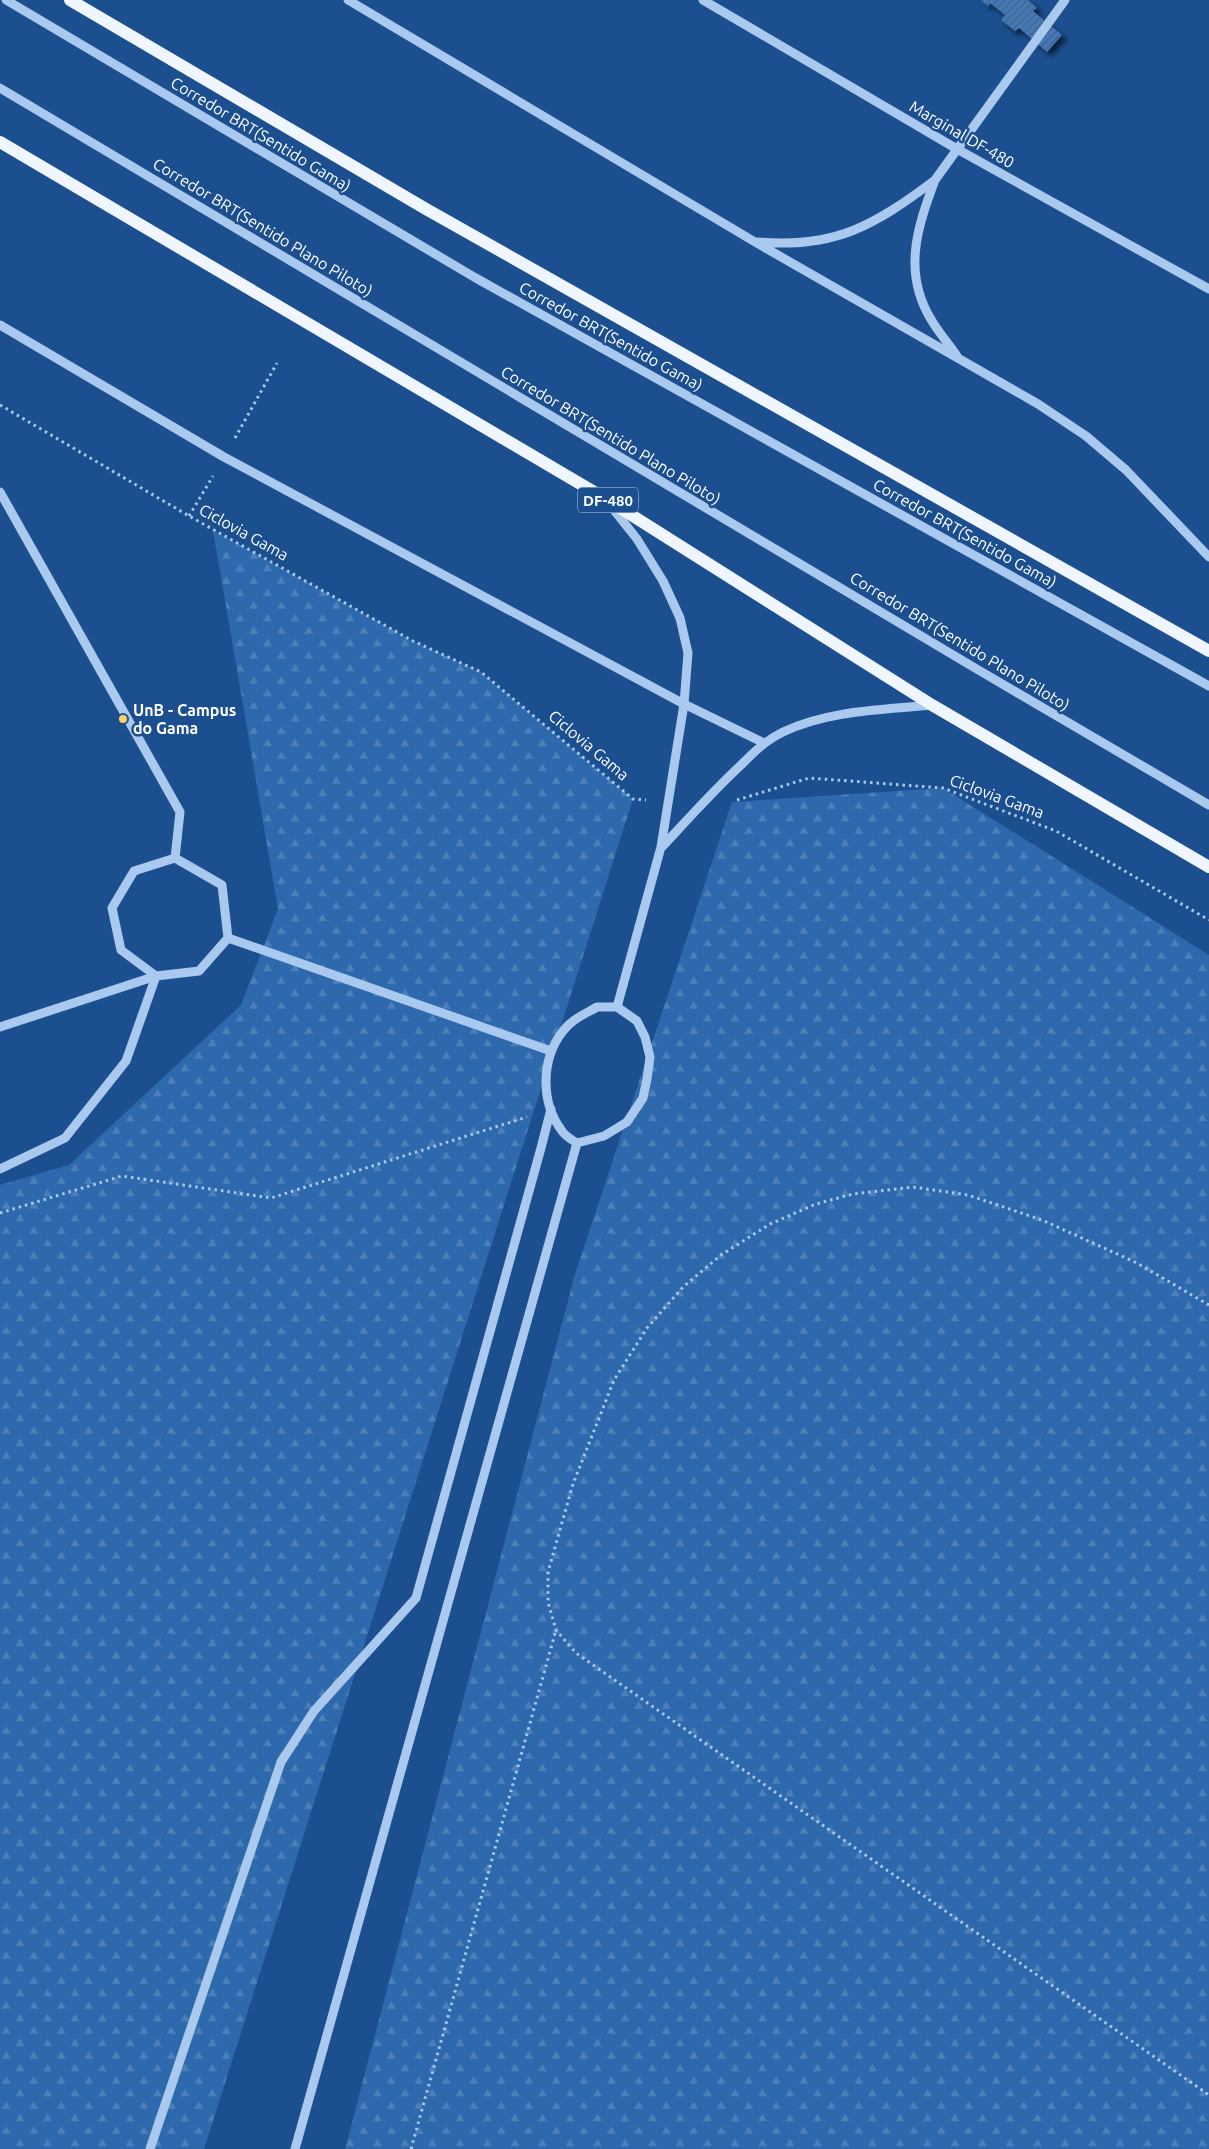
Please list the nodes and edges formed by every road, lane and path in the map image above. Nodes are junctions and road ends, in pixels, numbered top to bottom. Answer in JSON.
{"nodes":[{"id":1,"x":6,"y":0,"type":"edge"},
{"id":2,"x":70,"y":0,"type":"edge"},
{"id":3,"x":348,"y":0,"type":"edge"},
{"id":4,"x":703,"y":0,"type":"edge"},
{"id":5,"x":1065,"y":0,"type":"edge"},
{"id":6,"x":0,"y":88,"type":"edge"},
{"id":7,"x":0,"y":142,"type":"edge"},
{"id":8,"x":957,"y":149,"type":"junction"},
{"id":9,"x":936,"y":180,"type":"junction"},
{"id":10,"x":755,"y":242,"type":"junction"},
{"id":11,"x":1209,"y":289,"type":"edge"},
{"id":12,"x":0,"y":325,"type":"edge"},
{"id":13,"x":959,"y":358,"type":"junction"},
{"id":14,"x":0,"y":405,"type":"edge"},
{"id":15,"x":0,"y":492,"type":"edge"},
{"id":16,"x":606,"y":499,"type":"junction"},
{"id":17,"x":1209,"y":557,"type":"edge"},
{"id":18,"x":1209,"y":651,"type":"edge"},
{"id":19,"x":1209,"y":686,"type":"edge"},
{"id":20,"x":684,"y":704,"type":"junction"},
{"id":21,"x":932,"y":705,"type":"junction"},
{"id":22,"x":764,"y":743,"type":"junction"},
{"id":23,"x":670,"y":802,"type":"junction"},
{"id":24,"x":705,"y":802,"type":"junction"},
{"id":25,"x":1209,"y":805,"type":"edge"},
{"id":26,"x":661,"y":847,"type":"junction"},
{"id":27,"x":175,"y":858,"type":"junction"},
{"id":28,"x":1209,"y":868,"type":"edge"},
{"id":29,"x":1209,"y":920,"type":"edge"},
{"id":30,"x":228,"y":938,"type":"junction"},
{"id":31,"x":156,"y":976,"type":"junction"},
{"id":32,"x":617,"y":1006,"type":"junction"},
{"id":33,"x":0,"y":1026,"type":"edge"},
{"id":34,"x":551,"y":1051,"type":"junction"},
{"id":35,"x":550,"y":1109,"type":"junction"},
{"id":36,"x":577,"y":1143,"type":"junction"},
{"id":37,"x":0,"y":1168,"type":"edge"},
{"id":38,"x":0,"y":1213,"type":"edge"},
{"id":39,"x":1209,"y":1305,"type":"edge"},
{"id":40,"x":556,"y":1630,"type":"junction"},
{"id":41,"x":1209,"y":2095,"type":"edge"},
{"id":42,"x":150,"y":2149,"type":"edge"},
{"id":43,"x":295,"y":2149,"type":"edge"},
{"id":44,"x":411,"y":2149,"type":"edge"}],
"edges":[{"from":1,"to":19,"type":"street","name":"Corredor BRT(Sentido Gama)"},
{"from":2,"to":18,"type":"main road"},
{"from":3,"to":10,"type":"street"},
{"from":4,"to":8,"type":"street","name":"Marginal DF-480"},
{"from":5,"to":8,"type":"street"},
{"from":6,"to":25,"type":"street","name":"Corredor BRT(Sentido Plano Piloto)"},
{"from":7,"to":16,"type":"main road","number":"DF-480"},
{"from":8,"to":9,"type":"street"},
{"from":8,"to":11,"type":"street","name":"Marginal DF-480"},
{"from":9,"to":10,"type":"street"},
{"from":9,"to":13,"type":"street"},
{"from":10,"to":13,"type":"street"},
{"from":12,"to":20,"type":"street"},
{"from":13,"to":17,"type":"street"},
{"from":14,"to":23,"type":"path","name":"Ciclovia Gama"},
{"from":15,"to":27,"type":"street"},
{"from":16,"to":20,"type":"street"},
{"from":16,"to":21,"type":"main road","number":"DF-480"},
{"from":20,"to":22,"type":"street"},
{"from":20,"to":23,"type":"street"},
{"from":21,"to":22,"type":"street"},
{"from":21,"to":28,"type":"main road","number":"DF-480"},
{"from":22,"to":24,"type":"street"},
{"from":23,"to":26,"type":"street"},
{"from":24,"to":26,"type":"street"},
{"from":24,"to":29,"type":"path","name":"Ciclovia Gama"},
{"from":26,"to":32,"type":"street"},
{"from":27,"to":30,"type":"street"},
{"from":27,"to":31,"type":"street"},
{"from":30,"to":31,"type":"street"},
{"from":30,"to":34,"type":"street"},
{"from":31,"to":33,"type":"street"},
{"from":31,"to":37,"type":"street"},
{"from":32,"to":34,"type":"street"},
{"from":32,"to":36,"type":"street"},
{"from":34,"to":35,"type":"street"},
{"from":35,"to":36,"type":"street"},
{"from":35,"to":38,"type":"path"},
{"from":35,"to":42,"type":"street"},
{"from":36,"to":43,"type":"street"},
{"from":39,"to":40,"type":"path"},
{"from":40,"to":41,"type":"path"},
{"from":40,"to":44,"type":"path"}]}
